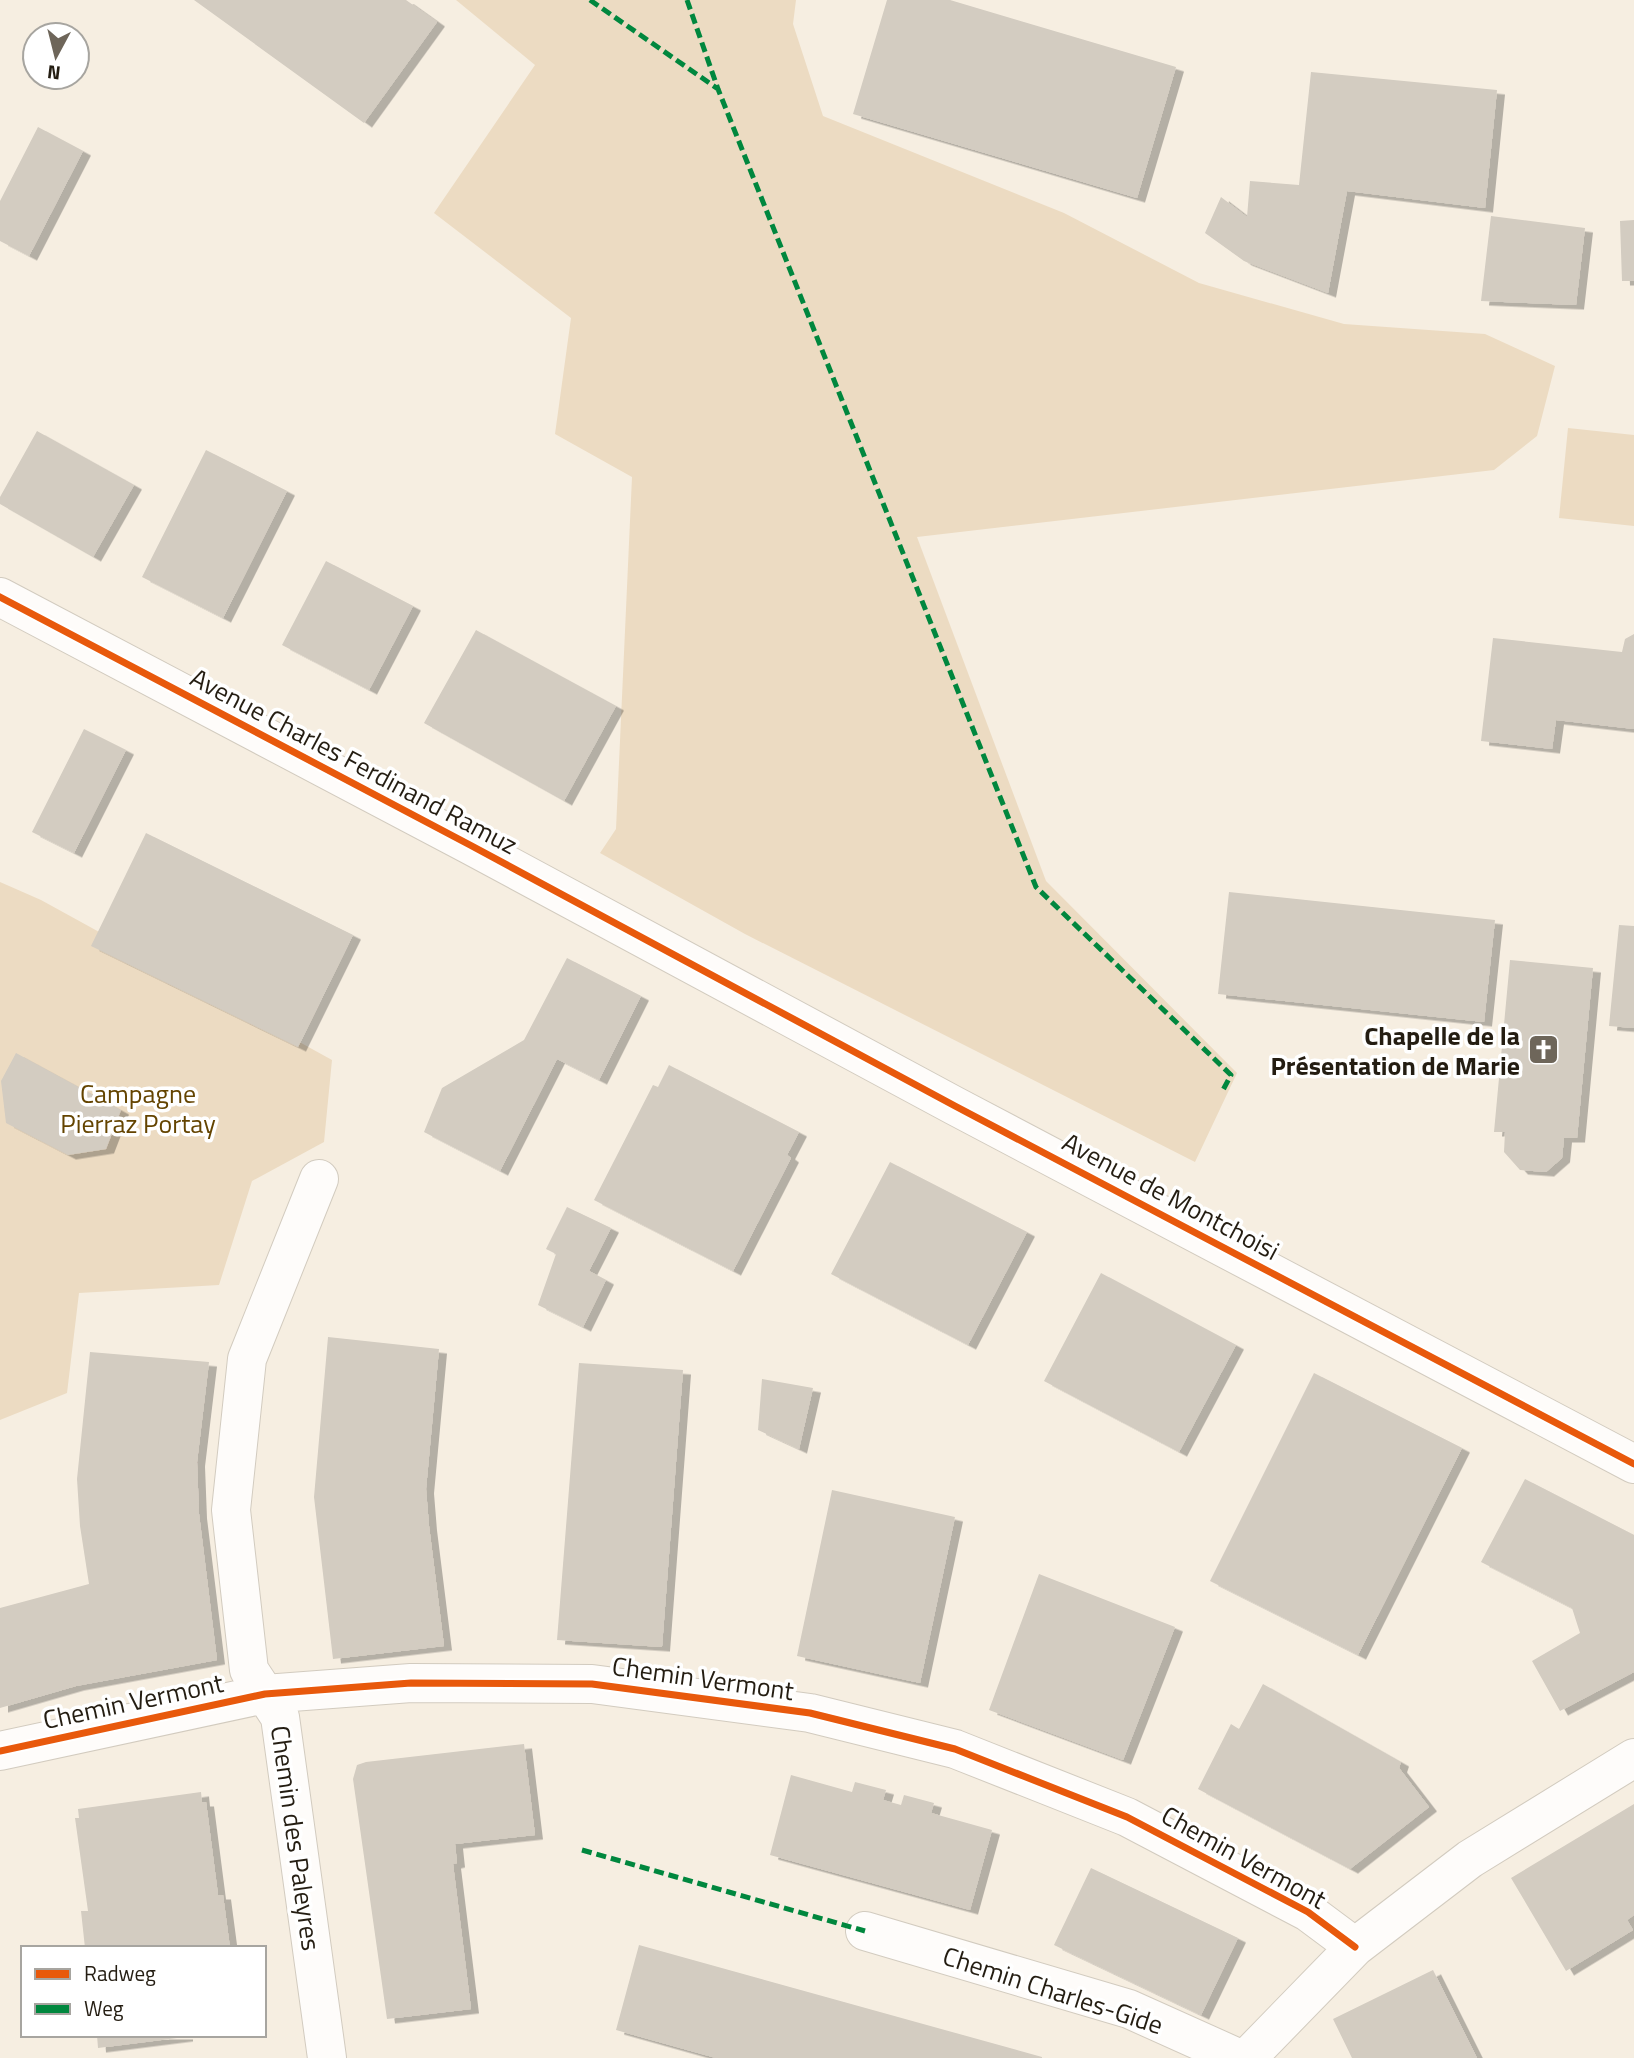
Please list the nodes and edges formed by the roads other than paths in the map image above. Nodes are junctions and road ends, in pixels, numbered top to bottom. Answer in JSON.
{"nodes":[{"id":1,"x":0,"y":597,"type":"edge"},
{"id":2,"x":689,"y":962,"type":"joint"},
{"id":3,"x":318,"y":1179,"type":"dead end"},
{"id":4,"x":1634,"y":1464,"type":"edge"},
{"id":5,"x":265,"y":1694,"type":"junction"},
{"id":6,"x":0,"y":1751,"type":"edge"},
{"id":7,"x":1634,"y":1758,"type":"edge"},
{"id":8,"x":865,"y":1931,"type":"dead end"},
{"id":9,"x":1355,"y":1947,"type":"junction"},
{"id":10,"x":327,"y":2058,"type":"edge"},
{"id":11,"x":1238,"y":2058,"type":"edge"},
{"id":12,"x":1247,"y":2058,"type":"edge"}],
"edges":[{"from":1,"to":2,"type":"street","name":"Avenue Charles Ferdinand Ramuz"},
{"from":2,"to":4,"type":"street","name":"Avenue de Montchoisi"},
{"from":3,"to":5,"type":"street","name":"Chemin des Paleyres"},
{"from":5,"to":6,"type":"street","name":"Chemin Vermont"},
{"from":5,"to":9,"type":"street","name":"Chemin Vermont"},
{"from":5,"to":10,"type":"street","name":"Chemin des Paleyres"},
{"from":7,"to":9,"type":"street"},
{"from":8,"to":11,"type":"street","name":"Chemin Charles-Gide"},
{"from":9,"to":12,"type":"street"}]}
